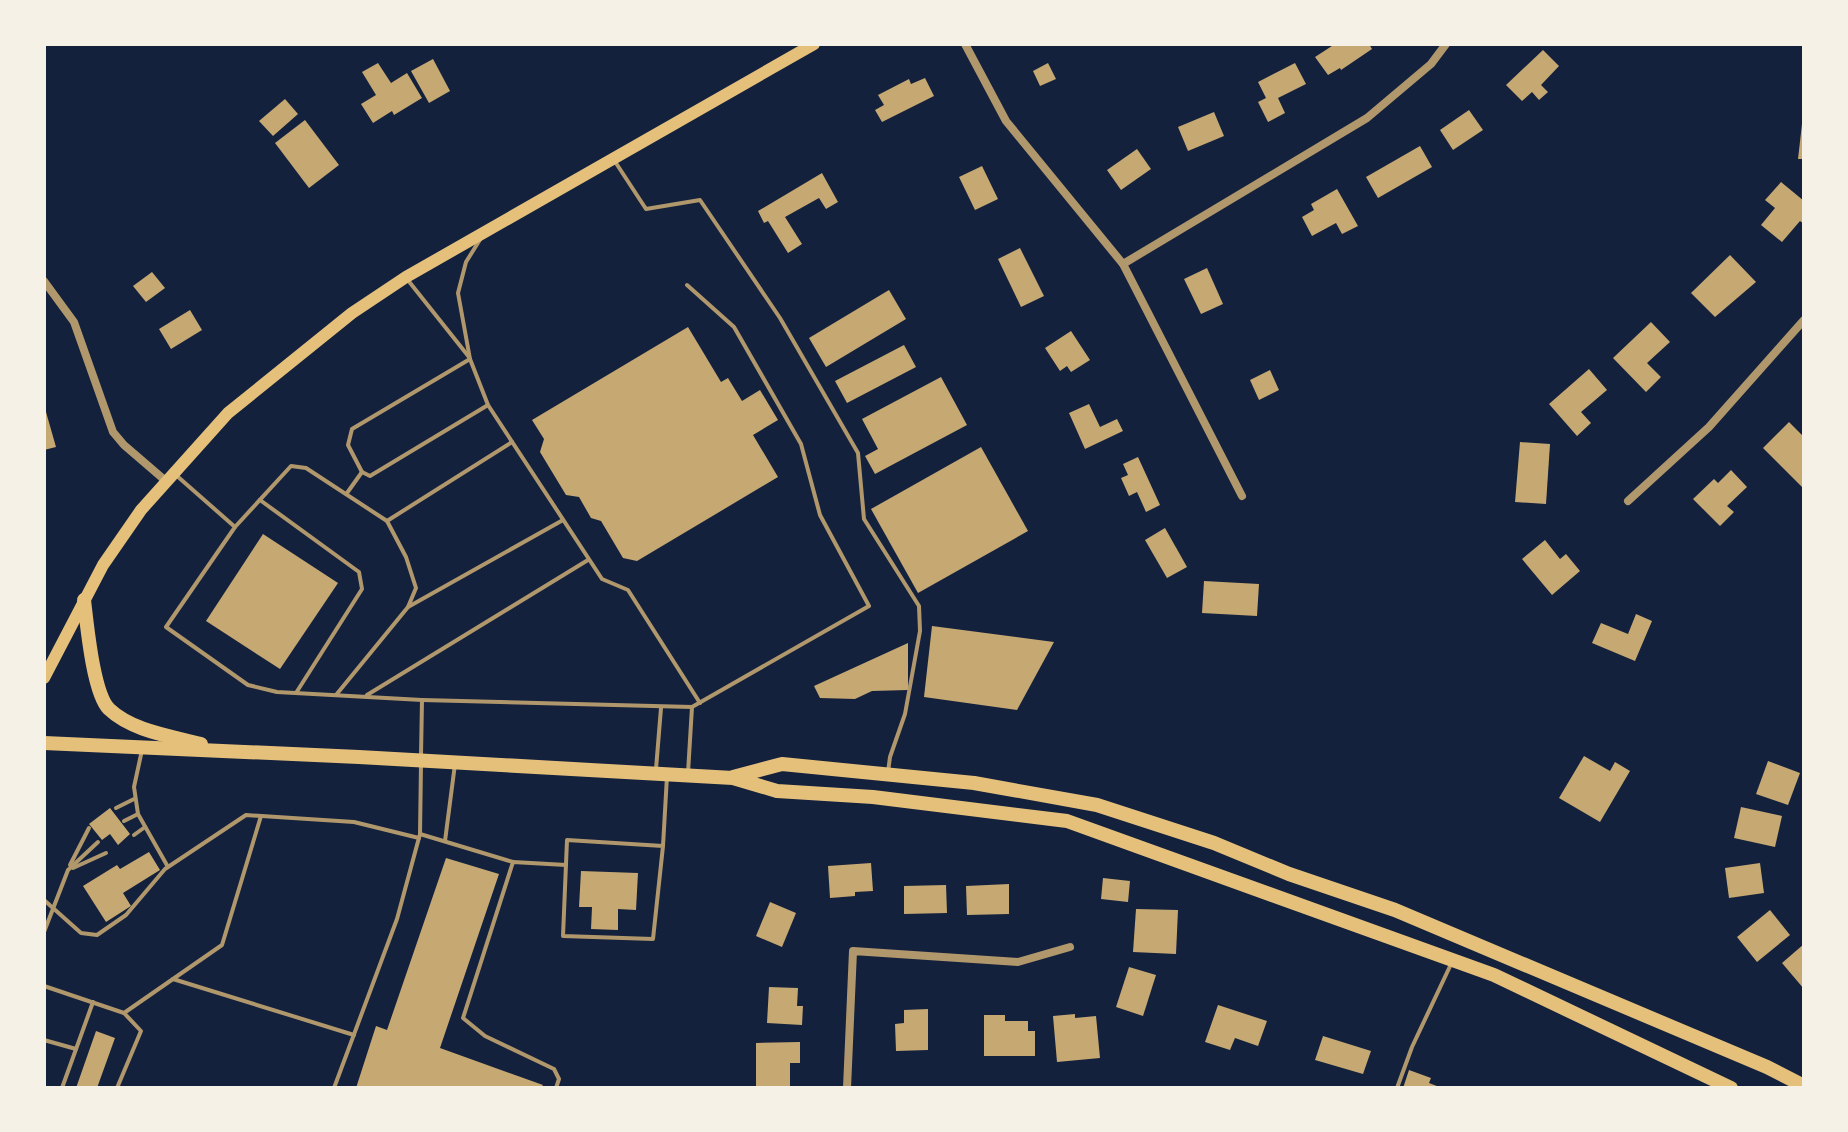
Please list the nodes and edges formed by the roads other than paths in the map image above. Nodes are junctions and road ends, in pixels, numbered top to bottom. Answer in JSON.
{"nodes":[{"id":1,"x":814,"y":44,"type":"edge"},
{"id":2,"x":965,"y":44,"type":"edge"},
{"id":3,"x":1446,"y":44,"type":"edge"},
{"id":4,"x":613,"y":157,"type":"junction"},
{"id":5,"x":487,"y":230,"type":"junction"},
{"id":6,"x":1123,"y":264,"type":"junction"},
{"id":7,"x":406,"y":277,"type":"junction"},
{"id":8,"x":44,"y":281,"type":"edge"},
{"id":9,"x":687,"y":285,"type":"dead end"},
{"id":10,"x":1804,"y":320,"type":"edge"},
{"id":11,"x":470,"y":359,"type":"junction"},
{"id":12,"x":488,"y":405,"type":"junction"},
{"id":13,"x":512,"y":442,"type":"junction"},
{"id":14,"x":362,"y":472,"type":"junction"},
{"id":15,"x":171,"y":477,"type":"junction"},
{"id":16,"x":346,"y":494,"type":"junction"},
{"id":17,"x":1242,"y":496,"type":"dead end"},
{"id":18,"x":260,"y":500,"type":"junction"},
{"id":19,"x":1628,"y":501,"type":"dead end"},
{"id":20,"x":563,"y":520,"type":"junction"},
{"id":21,"x":387,"y":521,"type":"junction"},
{"id":22,"x":235,"y":527,"type":"junction"},
{"id":23,"x":589,"y":559,"type":"junction"},
{"id":24,"x":84,"y":600,"type":"junction"},
{"id":25,"x":408,"y":607,"type":"junction"},
{"id":26,"x":44,"y":678,"type":"edge"},
{"id":27,"x":296,"y":693,"type":"junction"},
{"id":28,"x":336,"y":695,"type":"junction"},
{"id":29,"x":365,"y":697,"type":"junction"},
{"id":30,"x":422,"y":700,"type":"junction"},
{"id":31,"x":700,"y":703,"type":"junction"},
{"id":32,"x":692,"y":707,"type":"junction"},
{"id":33,"x":661,"y":708,"type":"junction"},
{"id":34,"x":44,"y":743,"type":"edge"},
{"id":35,"x":143,"y":747,"type":"junction"},
{"id":36,"x":225,"y":751,"type":"junction"},
{"id":37,"x":421,"y":761,"type":"junction"},
{"id":38,"x":455,"y":762,"type":"junction"},
{"id":39,"x":662,"y":773,"type":"junction"},
{"id":40,"x":888,"y":774,"type":"junction"},
{"id":41,"x":687,"y":775,"type":"junction"},
{"id":42,"x":733,"y":778,"type":"junction"},
{"id":43,"x":134,"y":799,"type":"junction"},
{"id":44,"x":116,"y":808,"type":"dead end"},
{"id":45,"x":138,"y":814,"type":"junction"},
{"id":46,"x":261,"y":816,"type":"junction"},
{"id":47,"x":124,"y":821,"type":"dead end"},
{"id":48,"x":145,"y":827,"type":"junction"},
{"id":49,"x":89,"y":828,"type":"dead end"},
{"id":50,"x":134,"y":835,"type":"dead end"},
{"id":51,"x":420,"y":836,"type":"junction"},
{"id":52,"x":445,"y":841,"type":"junction"},
{"id":53,"x":98,"y":842,"type":"dead end"},
{"id":54,"x":663,"y":846,"type":"junction"},
{"id":55,"x":106,"y":853,"type":"dead end"},
{"id":56,"x":513,"y":862,"type":"junction"},
{"id":57,"x":566,"y":865,"type":"junction"},
{"id":58,"x":168,"y":867,"type":"junction"},
{"id":59,"x":68,"y":870,"type":"junction"},
{"id":60,"x":44,"y":900,"type":"edge"},
{"id":61,"x":53,"y":907,"type":"junction"},
{"id":62,"x":44,"y":932,"type":"edge"},
{"id":63,"x":1070,"y":947,"type":"dead end"},
{"id":64,"x":1453,"y":960,"type":"junction"},
{"id":65,"x":173,"y":979,"type":"junction"},
{"id":66,"x":44,"y":986,"type":"edge"},
{"id":67,"x":93,"y":1002,"type":"junction"},
{"id":68,"x":124,"y":1013,"type":"junction"},
{"id":69,"x":354,"y":1035,"type":"junction"},
{"id":70,"x":44,"y":1040,"type":"edge"},
{"id":71,"x":76,"y":1049,"type":"junction"},
{"id":72,"x":1804,"y":1086,"type":"edge"},
{"id":73,"x":62,"y":1088,"type":"edge"},
{"id":74,"x":117,"y":1088,"type":"edge"},
{"id":75,"x":334,"y":1088,"type":"edge"},
{"id":76,"x":556,"y":1088,"type":"edge"},
{"id":77,"x":847,"y":1088,"type":"edge"},
{"id":78,"x":1397,"y":1088,"type":"edge"},
{"id":79,"x":1731,"y":1088,"type":"edge"}],
"edges":[{"from":1,"to":4,"type":"main road"},
{"from":2,"to":6,"type":"street"},
{"from":3,"to":6,"type":"street"},
{"from":4,"to":5,"type":"main road"},
{"from":4,"to":40,"type":"lane"},
{"from":5,"to":7,"type":"main road"},
{"from":5,"to":11,"type":"lane"},
{"from":6,"to":17,"type":"street"},
{"from":7,"to":11,"type":"lane"},
{"from":7,"to":15,"type":"main road"},
{"from":8,"to":15,"type":"street"},
{"from":9,"to":31,"type":"lane"},
{"from":10,"to":19,"type":"street"},
{"from":11,"to":12,"type":"lane"},
{"from":11,"to":14,"type":"lane"},
{"from":12,"to":13,"type":"lane"},
{"from":12,"to":14,"type":"lane"},
{"from":13,"to":20,"type":"lane"},
{"from":13,"to":21,"type":"lane"},
{"from":14,"to":16,"type":"lane"},
{"from":15,"to":22,"type":"lane"},
{"from":15,"to":24,"type":"main road"},
{"from":16,"to":18,"type":"lane"},
{"from":16,"to":21,"type":"lane"},
{"from":18,"to":22,"type":"lane"},
{"from":18,"to":27,"type":"lane"},
{"from":20,"to":23,"type":"lane"},
{"from":20,"to":25,"type":"lane"},
{"from":21,"to":25,"type":"lane"},
{"from":22,"to":27,"type":"lane"},
{"from":23,"to":29,"type":"lane"},
{"from":23,"to":31,"type":"lane"},
{"from":24,"to":26,"type":"main road"},
{"from":24,"to":36,"type":"main road"},
{"from":25,"to":28,"type":"lane"},
{"from":27,"to":28,"type":"lane"},
{"from":28,"to":29,"type":"lane"},
{"from":29,"to":30,"type":"lane"},
{"from":30,"to":33,"type":"lane"},
{"from":30,"to":37,"type":"lane"},
{"from":31,"to":32,"type":"lane"},
{"from":32,"to":33,"type":"lane"},
{"from":32,"to":41,"type":"lane"},
{"from":33,"to":39,"type":"lane"},
{"from":34,"to":35,"type":"main road"},
{"from":35,"to":36,"type":"main road"},
{"from":35,"to":43,"type":"lane"},
{"from":36,"to":37,"type":"main road"},
{"from":37,"to":38,"type":"main road"},
{"from":37,"to":51,"type":"lane"},
{"from":38,"to":39,"type":"main road"},
{"from":38,"to":52,"type":"lane"},
{"from":39,"to":41,"type":"main road"},
{"from":39,"to":54,"type":"lane"},
{"from":40,"to":42,"type":"main road"},
{"from":40,"to":72,"type":"main road"},
{"from":41,"to":42,"type":"main road"},
{"from":42,"to":64,"type":"main road"},
{"from":43,"to":44,"type":"lane"},
{"from":43,"to":45,"type":"lane"},
{"from":45,"to":47,"type":"lane"},
{"from":45,"to":48,"type":"lane"},
{"from":46,"to":51,"type":"lane"},
{"from":46,"to":58,"type":"lane"},
{"from":46,"to":65,"type":"lane"},
{"from":48,"to":50,"type":"lane"},
{"from":48,"to":58,"type":"lane"},
{"from":49,"to":59,"type":"lane"},
{"from":51,"to":52,"type":"lane"},
{"from":51,"to":69,"type":"lane"},
{"from":52,"to":56,"type":"lane"},
{"from":53,"to":59,"type":"lane"},
{"from":54,"to":57,"type":"lane"},
{"from":54,"to":57,"type":"lane"},
{"from":55,"to":59,"type":"lane"},
{"from":56,"to":57,"type":"lane"},
{"from":56,"to":76,"type":"lane"},
{"from":58,"to":61,"type":"lane"},
{"from":59,"to":61,"type":"lane"},
{"from":60,"to":61,"type":"lane"},
{"from":61,"to":62,"type":"lane"},
{"from":63,"to":77,"type":"street"},
{"from":64,"to":78,"type":"lane"},
{"from":64,"to":79,"type":"main road"},
{"from":65,"to":68,"type":"lane"},
{"from":65,"to":69,"type":"lane"},
{"from":66,"to":67,"type":"lane"},
{"from":67,"to":68,"type":"lane"},
{"from":67,"to":71,"type":"lane"},
{"from":68,"to":74,"type":"lane"},
{"from":69,"to":75,"type":"lane"},
{"from":70,"to":71,"type":"lane"},
{"from":71,"to":73,"type":"lane"}]}
